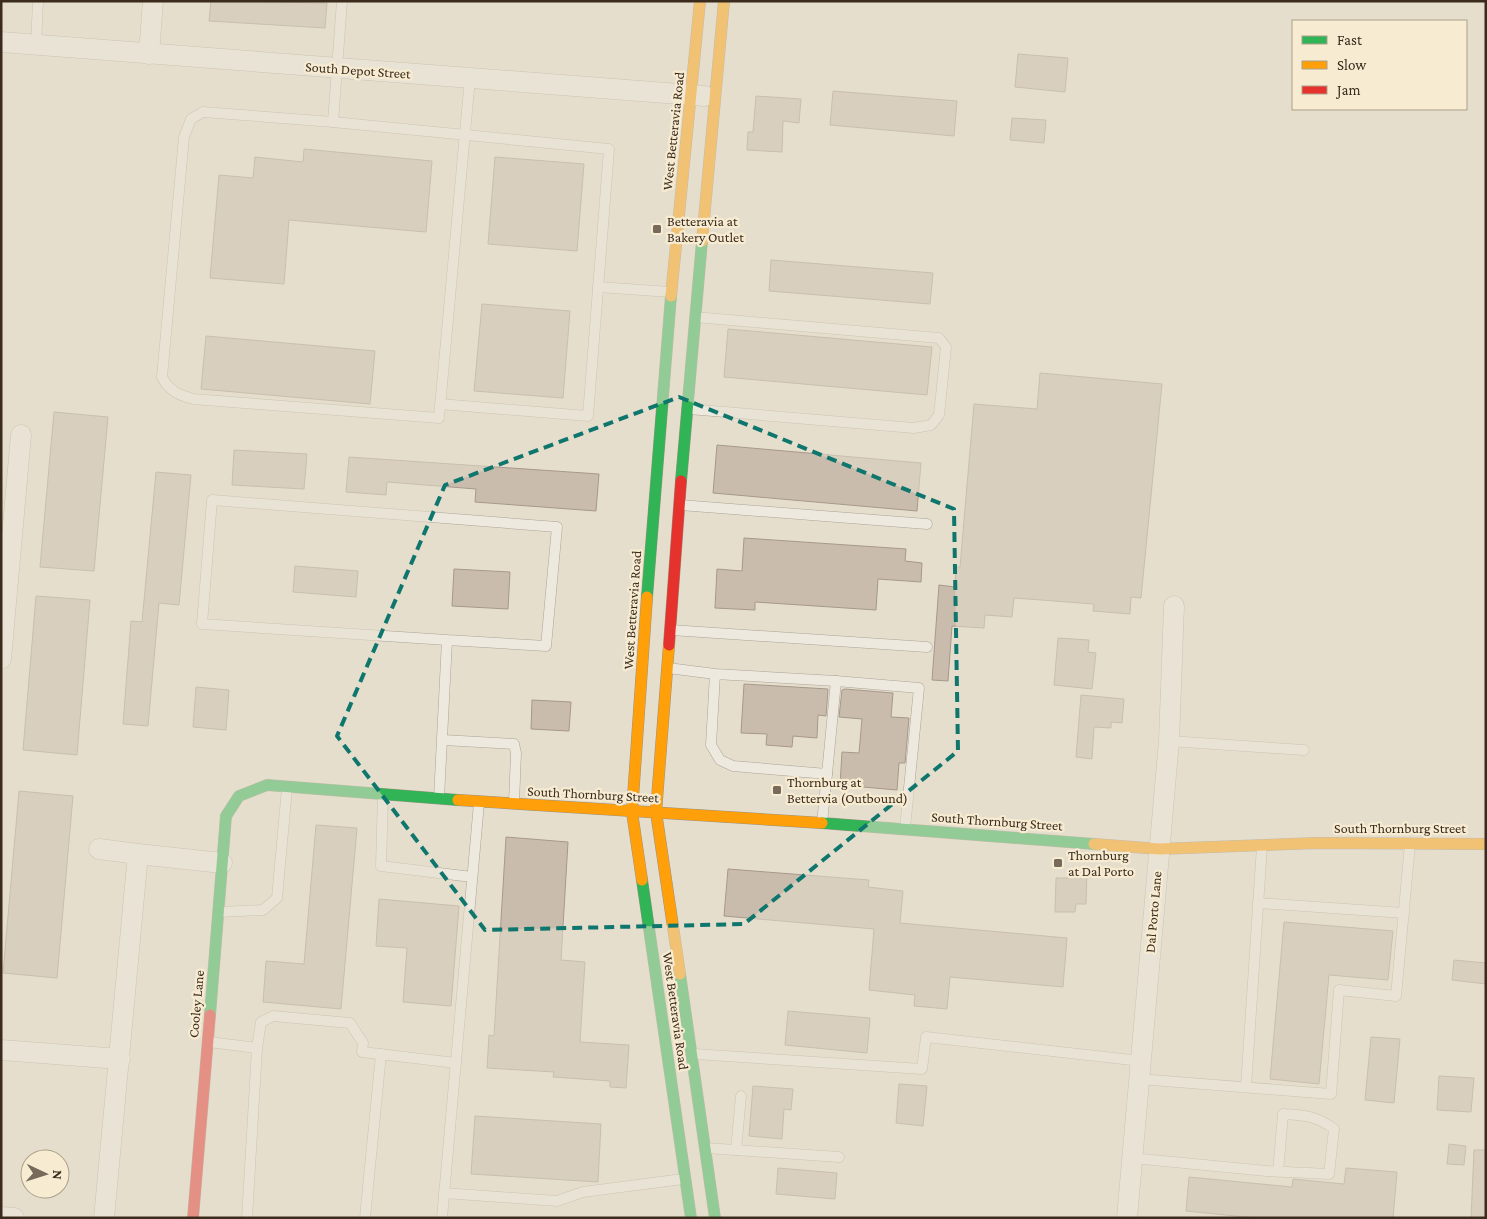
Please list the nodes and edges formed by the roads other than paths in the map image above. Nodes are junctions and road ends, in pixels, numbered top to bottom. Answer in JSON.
{"nodes":[{"id":1,"x":38,"y":1,"type":"edge"},
{"id":2,"x":153,"y":1,"type":"edge"},
{"id":3,"x":342,"y":1,"type":"edge"},
{"id":4,"x":700,"y":1,"type":"edge"},
{"id":5,"x":724,"y":1,"type":"edge"},
{"id":6,"x":1,"y":42,"type":"edge"},
{"id":7,"x":36,"y":45,"type":"junction"},
{"id":8,"x":149,"y":54,"type":"junction"},
{"id":9,"x":337,"y":68,"type":"junction"},
{"id":10,"x":470,"y":78,"type":"junction"},
{"id":11,"x":692,"y":95,"type":"junction"},
{"id":12,"x":715,"y":97,"type":"junction"},
{"id":13,"x":333,"y":122,"type":"junction"},
{"id":14,"x":465,"y":134,"type":"junction"},
{"id":15,"x":598,"y":287,"type":"junction"},
{"id":16,"x":672,"y":292,"type":"junction"},
{"id":17,"x":694,"y":316,"type":"junction"},
{"id":18,"x":440,"y":404,"type":"junction"},
{"id":19,"x":686,"y":409,"type":"junction"},
{"id":20,"x":21,"y":435,"type":"dead end"},
{"id":21,"x":9,"y":490,"type":"edge"},
{"id":22,"x":679,"y":505,"type":"junction"},
{"id":23,"x":927,"y":524,"type":"dead end"},
{"id":24,"x":1174,"y":606,"type":"dead end"},
{"id":25,"x":670,"y":630,"type":"junction"},
{"id":26,"x":447,"y":640,"type":"junction"},
{"id":27,"x":927,"y":647,"type":"dead end"},
{"id":28,"x":1,"y":659,"type":"edge"},
{"id":29,"x":667,"y":668,"type":"junction"},
{"id":30,"x":715,"y":674,"type":"junction"},
{"id":31,"x":836,"y":681,"type":"junction"},
{"id":32,"x":443,"y":740,"type":"junction"},
{"id":33,"x":1170,"y":741,"type":"junction"},
{"id":34,"x":1304,"y":750,"type":"dead end"},
{"id":35,"x":827,"y":774,"type":"junction"},
{"id":36,"x":287,"y":787,"type":"junction"},
{"id":37,"x":383,"y":794,"type":"junction"},
{"id":38,"x":239,"y":796,"type":"joint"},
{"id":39,"x":438,"y":799,"type":"junction"},
{"id":40,"x":479,"y":802,"type":"junction"},
{"id":41,"x":514,"y":804,"type":"junction"},
{"id":42,"x":632,"y":812,"type":"junction"},
{"id":43,"x":656,"y":812,"type":"junction"},
{"id":44,"x":822,"y":823,"type":"junction"},
{"id":45,"x":905,"y":829,"type":"junction"},
{"id":46,"x":1410,"y":842,"type":"junction"},
{"id":47,"x":1486,"y":844,"type":"edge"},
{"id":48,"x":1262,"y":845,"type":"junction"},
{"id":49,"x":99,"y":849,"type":"dead end"},
{"id":50,"x":1159,"y":849,"type":"junction"},
{"id":51,"x":138,"y":854,"type":"junction"},
{"id":52,"x":222,"y":863,"type":"junction"},
{"id":53,"x":472,"y":877,"type":"junction"},
{"id":54,"x":1258,"y":903,"type":"junction"},
{"id":55,"x":218,"y":912,"type":"junction"},
{"id":56,"x":1404,"y":913,"type":"junction"},
{"id":57,"x":208,"y":1042,"type":"junction"},
{"id":58,"x":257,"y":1048,"type":"junction"},
{"id":59,"x":1,"y":1050,"type":"edge"},
{"id":60,"x":381,"y":1054,"type":"junction"},
{"id":61,"x":690,"y":1054,"type":"junction"},
{"id":62,"x":120,"y":1059,"type":"junction"},
{"id":63,"x":456,"y":1062,"type":"junction"},
{"id":64,"x":1140,"y":1070,"type":"junction"},
{"id":65,"x":1246,"y":1087,"type":"junction"},
{"id":66,"x":741,"y":1096,"type":"dead end"},
{"id":67,"x":704,"y":1148,"type":"junction"},
{"id":68,"x":736,"y":1150,"type":"junction"},
{"id":69,"x":840,"y":1158,"type":"dead end"},
{"id":70,"x":1132,"y":1158,"type":"junction"},
{"id":71,"x":1278,"y":1172,"type":"junction"},
{"id":72,"x":685,"y":1179,"type":"junction"},
{"id":73,"x":444,"y":1193,"type":"junction"},
{"id":74,"x":1,"y":1216,"type":"edge"},
{"id":75,"x":14,"y":1218,"type":"edge"},
{"id":76,"x":104,"y":1218,"type":"edge"},
{"id":77,"x":194,"y":1218,"type":"edge"},
{"id":78,"x":247,"y":1218,"type":"edge"},
{"id":79,"x":365,"y":1218,"type":"edge"},
{"id":80,"x":442,"y":1218,"type":"edge"},
{"id":81,"x":691,"y":1218,"type":"edge"},
{"id":82,"x":714,"y":1218,"type":"edge"},
{"id":83,"x":1127,"y":1218,"type":"edge"}],
"edges":[{"from":1,"to":7,"type":"lane"},
{"from":2,"to":8,"type":"street"},
{"from":3,"to":9,"type":"lane"},
{"from":4,"to":11,"type":"main road","name":"West Betteravia Road"},
{"from":5,"to":12,"type":"main road","name":"West Betteravia Road"},
{"from":6,"to":7,"type":"street","name":"South Depot Street"},
{"from":7,"to":8,"type":"street","name":"South Depot Street"},
{"from":8,"to":9,"type":"street","name":"South Depot Street"},
{"from":9,"to":10,"type":"street","name":"South Depot Street"},
{"from":9,"to":13,"type":"lane"},
{"from":10,"to":11,"type":"street","name":"South Depot Street"},
{"from":10,"to":14,"type":"lane"},
{"from":11,"to":12,"type":"street","name":"South Depot Street"},
{"from":11,"to":16,"type":"main road","name":"West Betteravia Road"},
{"from":12,"to":17,"type":"main road","name":"West Betteravia Road"},
{"from":13,"to":14,"type":"lane"},
{"from":13,"to":18,"type":"lane"},
{"from":14,"to":15,"type":"lane"},
{"from":14,"to":18,"type":"lane"},
{"from":15,"to":16,"type":"lane"},
{"from":15,"to":18,"type":"lane"},
{"from":16,"to":42,"type":"main road","name":"West Betteravia Road"},
{"from":17,"to":19,"type":"main road","name":"West Betteravia Road"},
{"from":17,"to":19,"type":"lane"},
{"from":19,"to":22,"type":"main road","name":"West Betteravia Road"},
{"from":20,"to":21,"type":"street"},
{"from":21,"to":28,"type":"street"},
{"from":22,"to":23,"type":"lane"},
{"from":22,"to":25,"type":"main road","name":"West Betteravia Road"},
{"from":24,"to":33,"type":"street","name":"Dal Porto Lane"},
{"from":25,"to":27,"type":"lane"},
{"from":25,"to":29,"type":"main road","name":"West Betteravia Road"},
{"from":26,"to":26,"type":"lane"},
{"from":26,"to":32,"type":"lane"},
{"from":29,"to":30,"type":"lane"},
{"from":29,"to":43,"type":"main road","name":"West Betteravia Road"},
{"from":30,"to":31,"type":"lane"},
{"from":30,"to":35,"type":"lane"},
{"from":31,"to":35,"type":"lane"},
{"from":31,"to":45,"type":"lane"},
{"from":32,"to":39,"type":"lane"},
{"from":32,"to":41,"type":"lane"},
{"from":33,"to":34,"type":"lane"},
{"from":33,"to":50,"type":"street","name":"Dal Porto Lane"},
{"from":35,"to":44,"type":"lane"},
{"from":36,"to":37,"type":"main road","name":"South Thornburg Street"},
{"from":36,"to":38,"type":"main road","name":"South Thornburg Street"},
{"from":36,"to":55,"type":"lane"},
{"from":37,"to":39,"type":"main road","name":"South Thornburg Street"},
{"from":37,"to":53,"type":"lane"},
{"from":38,"to":52,"type":"main road","name":"Cooley Lane"},
{"from":39,"to":40,"type":"main road","name":"South Thornburg Street"},
{"from":40,"to":41,"type":"main road","name":"South Thornburg Street"},
{"from":40,"to":53,"type":"lane"},
{"from":41,"to":42,"type":"main road","name":"South Thornburg Street"},
{"from":42,"to":43,"type":"main road","name":"South Thornburg Street"},
{"from":42,"to":72,"type":"main road","name":"West Betteravia Road"},
{"from":43,"to":44,"type":"main road","name":"South Thornburg Street"},
{"from":43,"to":61,"type":"main road","name":"West Betteravia Road"},
{"from":44,"to":45,"type":"main road","name":"South Thornburg Street"},
{"from":45,"to":50,"type":"main road","name":"South Thornburg Street"},
{"from":46,"to":47,"type":"main road","name":"South Thornburg Street"},
{"from":46,"to":48,"type":"main road","name":"South Thornburg Street"},
{"from":46,"to":56,"type":"lane"},
{"from":48,"to":50,"type":"main road","name":"South Thornburg Street"},
{"from":48,"to":54,"type":"lane"},
{"from":49,"to":51,"type":"street"},
{"from":50,"to":64,"type":"street","name":"Dal Porto Lane"},
{"from":51,"to":52,"type":"street"},
{"from":51,"to":62,"type":"street"},
{"from":52,"to":55,"type":"main road","name":"Cooley Lane"},
{"from":53,"to":63,"type":"lane"},
{"from":54,"to":56,"type":"lane"},
{"from":54,"to":65,"type":"lane"},
{"from":55,"to":57,"type":"main road","name":"Cooley Lane"},
{"from":56,"to":65,"type":"lane"},
{"from":57,"to":58,"type":"lane"},
{"from":57,"to":77,"type":"main road","name":"Cooley Lane"},
{"from":58,"to":60,"type":"lane"},
{"from":58,"to":78,"type":"lane"},
{"from":59,"to":62,"type":"street"},
{"from":60,"to":63,"type":"lane"},
{"from":60,"to":79,"type":"lane"},
{"from":61,"to":64,"type":"lane"},
{"from":61,"to":67,"type":"main road","name":"West Betteravia Road"},
{"from":62,"to":76,"type":"street"},
{"from":63,"to":73,"type":"lane"},
{"from":64,"to":65,"type":"lane"},
{"from":64,"to":70,"type":"street","name":"Dal Porto Lane"},
{"from":66,"to":68,"type":"lane"},
{"from":67,"to":68,"type":"lane"},
{"from":67,"to":82,"type":"main road","name":"West Betteravia Road"},
{"from":68,"to":69,"type":"lane"},
{"from":70,"to":71,"type":"lane"},
{"from":70,"to":83,"type":"street","name":"Dal Porto Lane"},
{"from":71,"to":71,"type":"lane"},
{"from":72,"to":73,"type":"lane"},
{"from":72,"to":81,"type":"main road","name":"West Betteravia Road"},
{"from":73,"to":80,"type":"lane"},
{"from":74,"to":75,"type":"street"}]}
